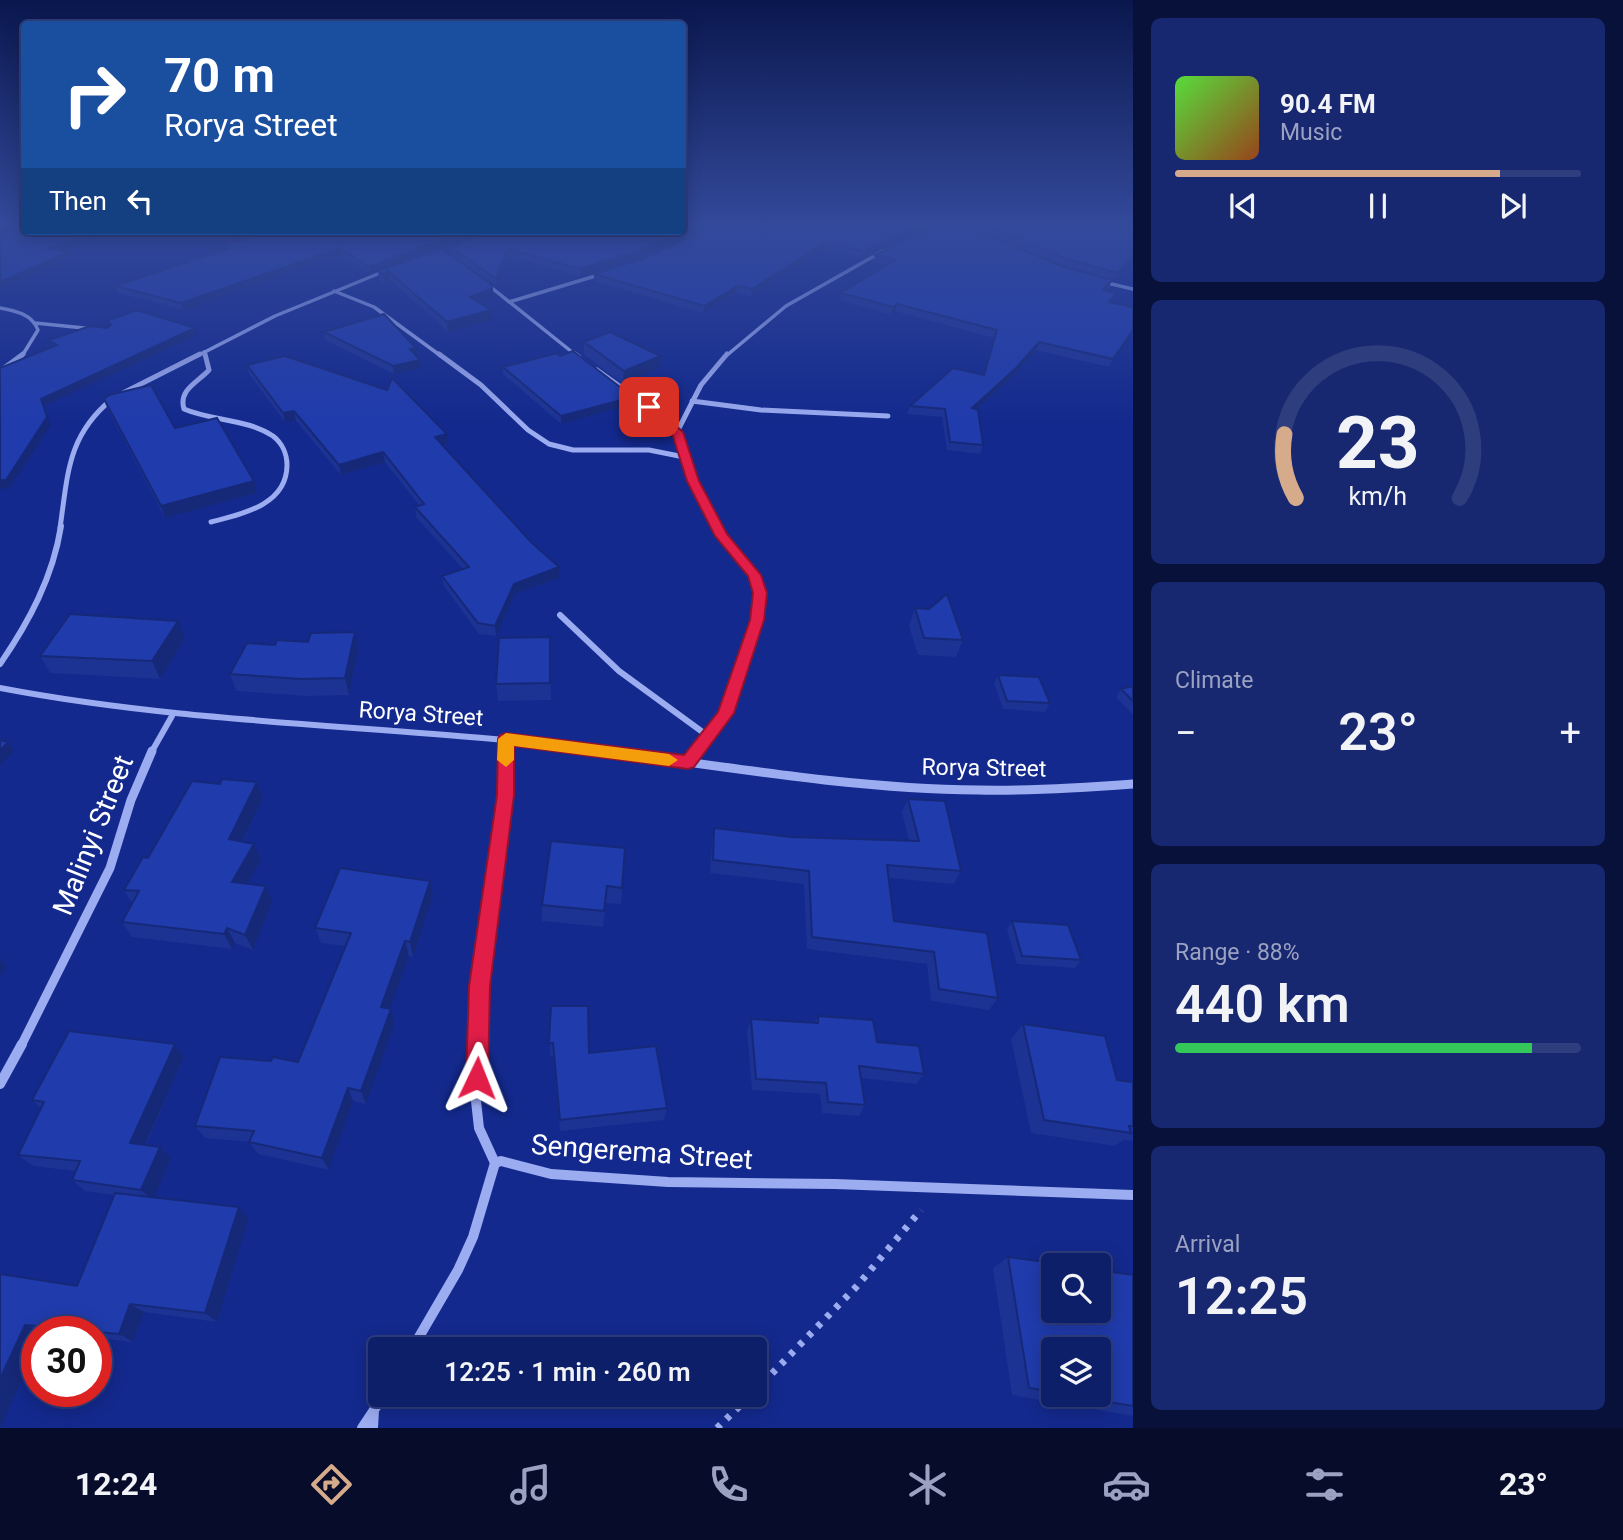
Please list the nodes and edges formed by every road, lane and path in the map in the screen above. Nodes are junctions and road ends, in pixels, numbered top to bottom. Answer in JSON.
{"nodes":[{"id":1,"x":334,"y":290,"type":"joint"},
{"id":2,"x":494,"y":290,"type":"edge"},
{"id":3,"x":549,"y":290,"type":"edge"},
{"id":4,"x":815,"y":290,"type":"edge"},
{"id":5,"x":509,"y":302,"type":"junction"},
{"id":6,"x":0,"y":308,"type":"edge"},
{"id":7,"x":35,"y":323,"type":"junction"},
{"id":8,"x":102,"y":330,"type":"edge"},
{"id":9,"x":204,"y":352,"type":"junction"},
{"id":10,"x":0,"y":371,"type":"edge"},
{"id":11,"x":692,"y":401,"type":"junction"},
{"id":12,"x":888,"y":416,"type":"dead end"},
{"id":13,"x":677,"y":432,"type":"junction"},
{"id":14,"x":684,"y":457,"type":"junction"},
{"id":15,"x":211,"y":522,"type":"dead end"},
{"id":16,"x":560,"y":615,"type":"dead end"},
{"id":17,"x":0,"y":664,"type":"edge"},
{"id":18,"x":0,"y":688,"type":"edge"},
{"id":19,"x":172,"y":716,"type":"junction"},
{"id":20,"x":708,"y":736,"type":"junction"},
{"id":21,"x":506,"y":739,"type":"junction"},
{"id":22,"x":688,"y":762,"type":"junction"},
{"id":23,"x":1133,"y":784,"type":"edge"},
{"id":24,"x":0,"y":1084,"type":"edge"},
{"id":25,"x":495,"y":1163,"type":"junction"},
{"id":26,"x":939,"y":1188,"type":"junction"},
{"id":27,"x":1133,"y":1195,"type":"edge"},
{"id":28,"x":419,"y":1337,"type":"edge"},
{"id":29,"x":767,"y":1379,"type":"edge"},
{"id":30,"x":376,"y":1407,"type":"edge"},
{"id":31,"x":739,"y":1407,"type":"edge"},
{"id":32,"x":374,"y":1410,"type":"junction"},
{"id":33,"x":362,"y":1428,"type":"edge"},
{"id":34,"x":373,"y":1428,"type":"edge"},
{"id":35,"x":717,"y":1428,"type":"edge"}],
"edges":[{"from":1,"to":9,"type":"street"},
{"from":1,"to":14,"type":"street"},
{"from":2,"to":5,"type":"street"},
{"from":3,"to":5,"type":"street"},
{"from":4,"to":11,"type":"street"},
{"from":5,"to":13,"type":"street"},
{"from":6,"to":7,"type":"street"},
{"from":7,"to":8,"type":"street"},
{"from":7,"to":10,"type":"street"},
{"from":9,"to":15,"type":"street"},
{"from":9,"to":17,"type":"street"},
{"from":11,"to":12,"type":"street"},
{"from":11,"to":13,"type":"street"},
{"from":13,"to":14,"type":"street"},
{"from":14,"to":20,"type":"street"},
{"from":16,"to":20,"type":"street"},
{"from":18,"to":19,"type":"street","name":"Rorya Street"},
{"from":19,"to":21,"type":"street","name":"Rorya Street"},
{"from":19,"to":24,"type":"street","name":"Malinyi Street"},
{"from":20,"to":22,"type":"street"},
{"from":21,"to":22,"type":"street","name":"Rorya Street"},
{"from":21,"to":25,"type":"street"},
{"from":22,"to":23,"type":"street","name":"Rorya Street"},
{"from":25,"to":26,"type":"street","name":"Sengerema Street"},
{"from":25,"to":28,"type":"street"},
{"from":26,"to":27,"type":"street","name":"Sengerema Street"},
{"from":26,"to":29,"type":"path"},
{"from":30,"to":32,"type":"street"},
{"from":31,"to":35,"type":"path"},
{"from":32,"to":33,"type":"street"},
{"from":32,"to":34,"type":"street"}]}
